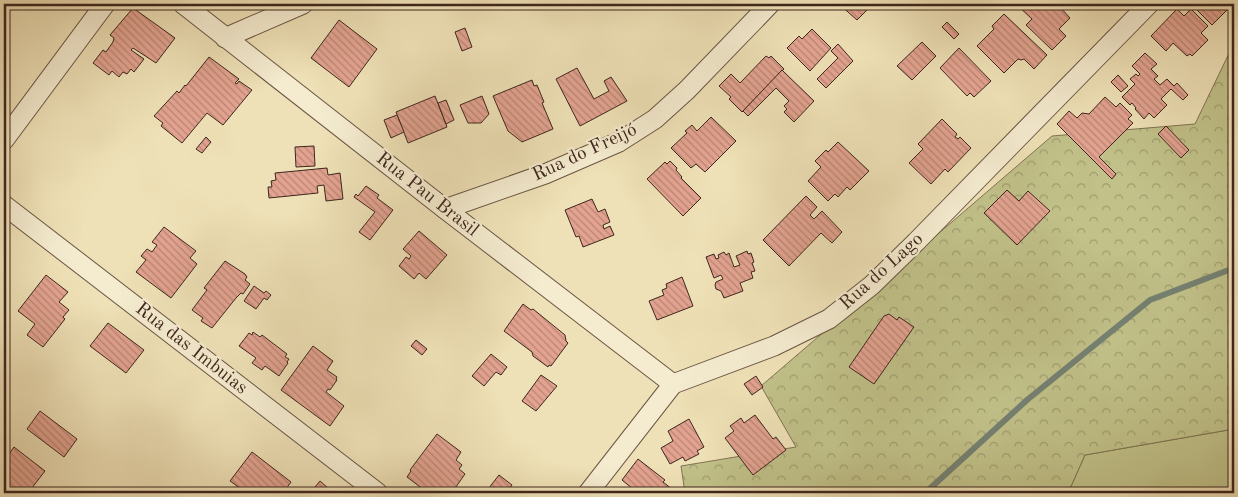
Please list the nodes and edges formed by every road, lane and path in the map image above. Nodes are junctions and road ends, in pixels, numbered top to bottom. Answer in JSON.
{"nodes":[{"id":1,"x":105,"y":4,"type":"edge"},
{"id":2,"x":183,"y":4,"type":"edge"},
{"id":3,"x":303,"y":4,"type":"edge"},
{"id":4,"x":770,"y":4,"type":"edge"},
{"id":5,"x":1149,"y":4,"type":"edge"},
{"id":6,"x":225,"y":38,"type":"junction"},
{"id":7,"x":4,"y":140,"type":"edge"},
{"id":8,"x":4,"y":205,"type":"edge"},
{"id":9,"x":445,"y":209,"type":"junction"},
{"id":10,"x":673,"y":384,"type":"junction"},
{"id":11,"x":378,"y":493,"type":"edge"},
{"id":12,"x":588,"y":493,"type":"edge"}],
"edges":[{"from":1,"to":7,"type":"street"},
{"from":2,"to":6,"type":"street","name":"Rua Pau Brasil"},
{"from":3,"to":6,"type":"street"},
{"from":4,"to":9,"type":"street","name":"Rua do Freijó"},
{"from":5,"to":10,"type":"street","name":"Rua do Lago"},
{"from":6,"to":9,"type":"street","name":"Rua Pau Brasil"},
{"from":8,"to":11,"type":"street","name":"Rua das Imbuias"},
{"from":9,"to":10,"type":"street","name":"Rua Pau Brasil"},
{"from":10,"to":12,"type":"street"}]}
